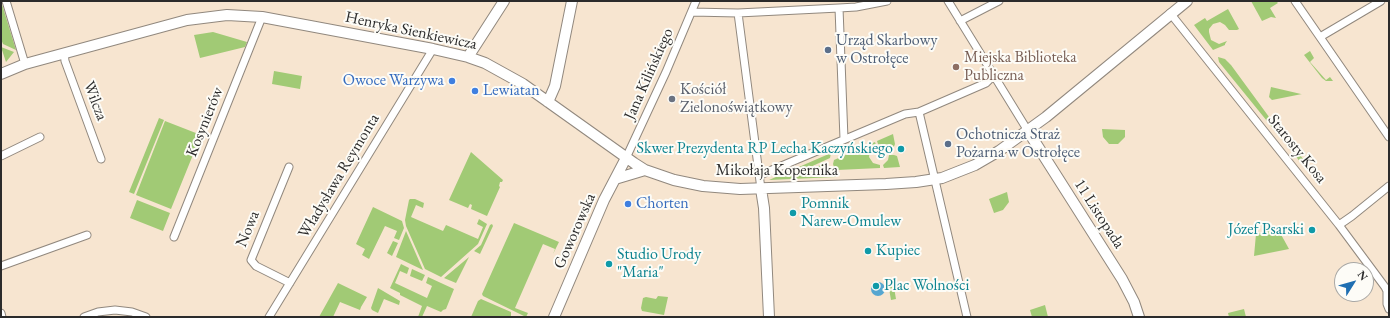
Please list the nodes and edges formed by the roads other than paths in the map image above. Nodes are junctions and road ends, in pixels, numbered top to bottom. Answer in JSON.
{"nodes":[{"id":1,"x":6,"y":1,"type":"edge"},
{"id":2,"x":504,"y":1,"type":"edge"},
{"id":3,"x":572,"y":1,"type":"edge"},
{"id":4,"x":696,"y":1,"type":"edge"},
{"id":5,"x":887,"y":1,"type":"edge"},
{"id":6,"x":948,"y":1,"type":"edge"},
{"id":7,"x":999,"y":1,"type":"edge"},
{"id":8,"x":1186,"y":1,"type":"edge"},
{"id":9,"x":1295,"y":1,"type":"edge"},
{"id":10,"x":1380,"y":1,"type":"edge"},
{"id":11,"x":839,"y":8,"type":"junction"},
{"id":12,"x":692,"y":12,"type":"junction"},
{"id":13,"x":738,"y":13,"type":"junction"},
{"id":14,"x":1170,"y":13,"type":"junction"},
{"id":15,"x":262,"y":17,"type":"junction"},
{"id":16,"x":960,"y":21,"type":"junction"},
{"id":17,"x":1320,"y":37,"type":"junction"},
{"id":18,"x":433,"y":49,"type":"junction"},
{"id":19,"x":64,"y":53,"type":"junction"},
{"id":20,"x":468,"y":57,"type":"junction"},
{"id":21,"x":25,"y":64,"type":"junction"},
{"id":22,"x":1,"y":74,"type":"edge"},
{"id":23,"x":994,"y":75,"type":"junction"},
{"id":24,"x":548,"y":102,"type":"junction"},
{"id":25,"x":918,"y":112,"type":"junction"},
{"id":26,"x":1028,"y":131,"type":"junction"},
{"id":27,"x":40,"y":137,"type":"dead end"},
{"id":28,"x":1389,"y":138,"type":"edge"},
{"id":29,"x":844,"y":139,"type":"junction"},
{"id":30,"x":1,"y":156,"type":"edge"},
{"id":31,"x":626,"y":158,"type":"junction"},
{"id":32,"x":101,"y":159,"type":"dead end"},
{"id":33,"x":289,"y":166,"type":"dead end"},
{"id":34,"x":645,"y":170,"type":"junction"},
{"id":35,"x":760,"y":175,"type":"junction"},
{"id":36,"x":615,"y":179,"type":"junction"},
{"id":37,"x":934,"y":180,"type":"junction"},
{"id":38,"x":1389,"y":186,"type":"edge"},
{"id":39,"x":762,"y":189,"type":"junction"},
{"id":40,"x":1339,"y":225,"type":"junction"},
{"id":41,"x":87,"y":235,"type":"dead end"},
{"id":42,"x":174,"y":237,"type":"dead end"},
{"id":43,"x":1,"y":266,"type":"edge"},
{"id":44,"x":290,"y":283,"type":"junction"},
{"id":45,"x":1389,"y":309,"type":"edge"},
{"id":46,"x":1,"y":313,"type":"edge"},
{"id":47,"x":2,"y":317,"type":"edge"},
{"id":48,"x":84,"y":317,"type":"edge"},
{"id":49,"x":146,"y":317,"type":"edge"},
{"id":50,"x":269,"y":317,"type":"edge"},
{"id":51,"x":554,"y":317,"type":"edge"},
{"id":52,"x":769,"y":317,"type":"edge"},
{"id":53,"x":967,"y":317,"type":"edge"},
{"id":54,"x":1139,"y":317,"type":"edge"}],
"edges":[{"from":1,"to":21,"type":"street"},
{"from":2,"to":20,"type":"street"},
{"from":3,"to":24,"type":"street"},
{"from":4,"to":12,"type":"street","name":"Jana Kilińskiego"},
{"from":5,"to":11,"type":"street"},
{"from":6,"to":16,"type":"street"},
{"from":7,"to":16,"type":"street"},
{"from":8,"to":14,"type":"street","name":"Mikołaja Kopernika"},
{"from":9,"to":17,"type":"street"},
{"from":10,"to":17,"type":"street"},
{"from":11,"to":13,"type":"street"},
{"from":11,"to":29,"type":"street"},
{"from":12,"to":13,"type":"street"},
{"from":12,"to":31,"type":"street","name":"Jana Kilińskiego"},
{"from":13,"to":35,"type":"street"},
{"from":14,"to":26,"type":"street","name":"Mikołaja Kopernika"},
{"from":14,"to":40,"type":"street","name":"Starosty Kosa"},
{"from":15,"to":18,"type":"street","name":"Henryka Sienkiewicza"},
{"from":15,"to":19,"type":"street","name":"Henryka Sienkiewicza"},
{"from":15,"to":42,"type":"street","name":"Kosynierów"},
{"from":16,"to":23,"type":"street"},
{"from":17,"to":28,"type":"street"},
{"from":18,"to":20,"type":"street","name":"Henryka Sienkiewicza"},
{"from":18,"to":44,"type":"street","name":"Władysława Reymonta"},
{"from":19,"to":21,"type":"street","name":"Henryka Sienkiewicza"},
{"from":19,"to":32,"type":"street","name":"Wilcza"},
{"from":20,"to":24,"type":"street","name":"Henryka Sienkiewicza"},
{"from":21,"to":22,"type":"street","name":"Henryka Sienkiewicza"},
{"from":23,"to":25,"type":"street","name":"Mikołaja Kopernika"},
{"from":23,"to":26,"type":"street"},
{"from":24,"to":31,"type":"street","name":"Henryka Sienkiewicza"},
{"from":25,"to":29,"type":"street","name":"Mikołaja Kopernika"},
{"from":25,"to":37,"type":"street"},
{"from":26,"to":37,"type":"street","name":"Mikołaja Kopernika"},
{"from":26,"to":54,"type":"street","name":"11 Listopada"},
{"from":27,"to":30,"type":"street"},
{"from":29,"to":35,"type":"street","name":"Mikołaja Kopernika"},
{"from":31,"to":34,"type":"street","name":"Mikołaja Kopernika"},
{"from":31,"to":36,"type":"street","name":"Goworowska"},
{"from":33,"to":44,"type":"street","name":"Nowa"},
{"from":34,"to":36,"type":"street"},
{"from":34,"to":39,"type":"street","name":"Mikołaja Kopernika"},
{"from":35,"to":39,"type":"street"},
{"from":36,"to":51,"type":"street","name":"Goworowska"},
{"from":37,"to":39,"type":"street","name":"Mikołaja Kopernika"},
{"from":37,"to":53,"type":"street"},
{"from":38,"to":40,"type":"street"},
{"from":39,"to":52,"type":"street"},
{"from":40,"to":45,"type":"street","name":"Starosty Kosa"},
{"from":41,"to":43,"type":"street"},
{"from":44,"to":50,"type":"street","name":"Władysława Reymonta"},
{"from":46,"to":47,"type":"street"},
{"from":48,"to":49,"type":"street"}]}
